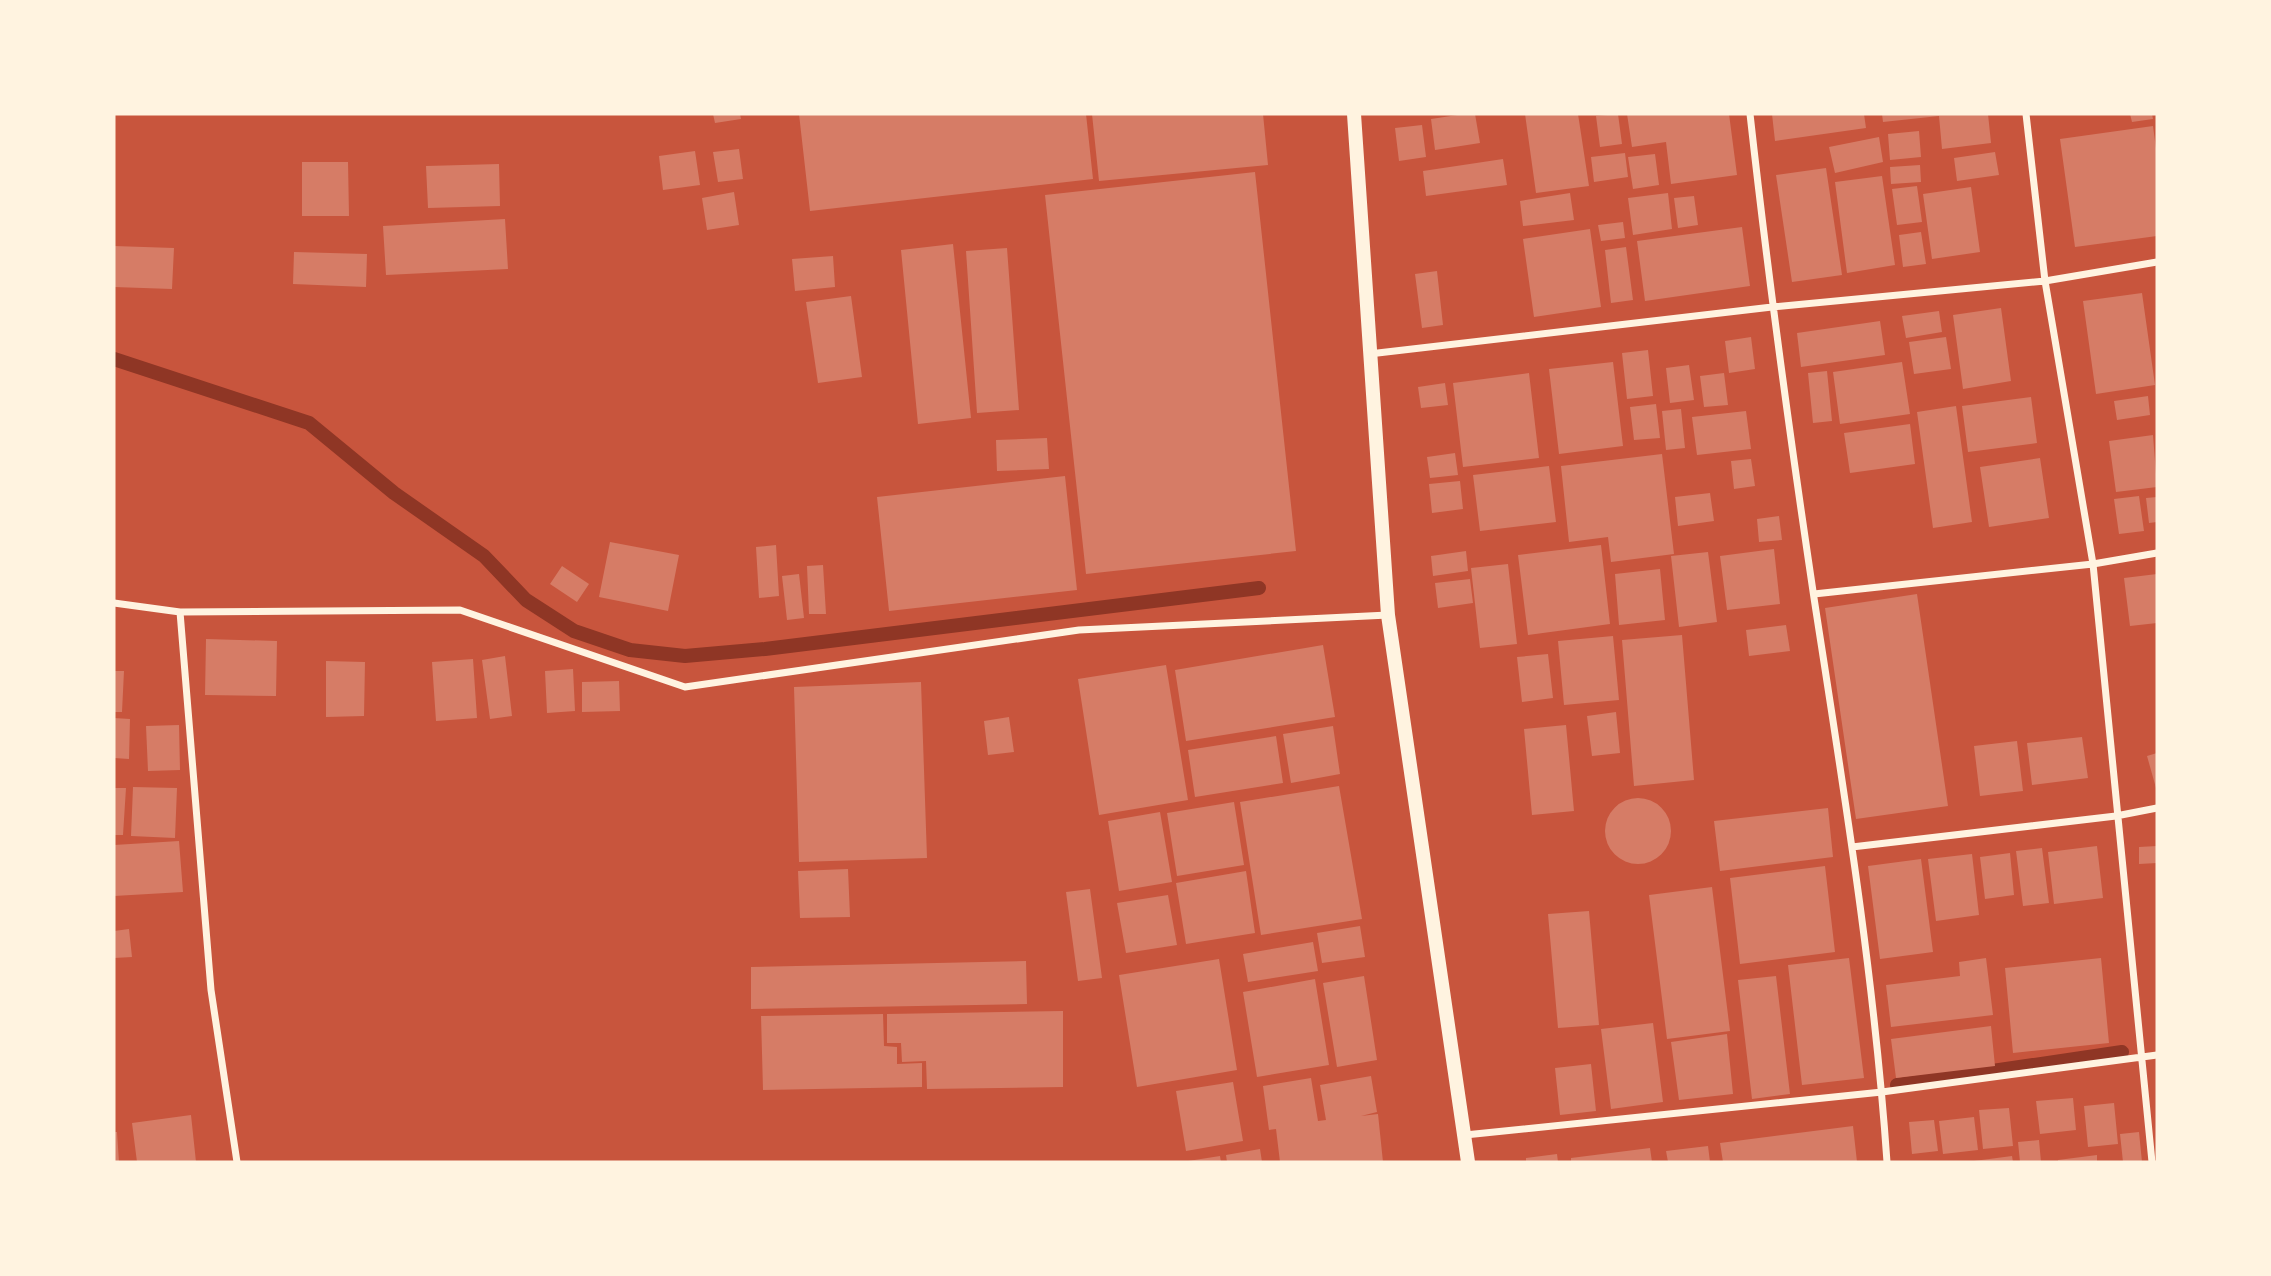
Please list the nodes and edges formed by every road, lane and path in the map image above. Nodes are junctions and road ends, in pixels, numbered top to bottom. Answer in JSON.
{"nodes":[{"id":1,"x":1354,"y":114,"type":"edge"},
{"id":2,"x":1750,"y":114,"type":"edge"},
{"id":3,"x":2026,"y":114,"type":"edge"},
{"id":4,"x":2157,"y":262,"type":"edge"},
{"id":5,"x":2045,"y":281,"type":"junction"},
{"id":6,"x":1772,"y":307,"type":"junction"},
{"id":7,"x":1368,"y":354,"type":"junction"},
{"id":8,"x":2157,"y":553,"type":"edge"},
{"id":9,"x":2093,"y":564,"type":"junction"},
{"id":10,"x":1814,"y":594,"type":"junction"},
{"id":11,"x":114,"y":603,"type":"edge"},
{"id":12,"x":180,"y":612,"type":"junction"},
{"id":13,"x":1388,"y":615,"type":"junction"},
{"id":14,"x":2157,"y":808,"type":"edge"},
{"id":15,"x":2116,"y":816,"type":"junction"},
{"id":16,"x":1852,"y":847,"type":"junction"},
{"id":17,"x":2157,"y":1055,"type":"edge"},
{"id":18,"x":2141,"y":1057,"type":"junction"},
{"id":19,"x":1882,"y":1092,"type":"junction"},
{"id":20,"x":1465,"y":1135,"type":"junction"},
{"id":21,"x":237,"y":1162,"type":"edge"},
{"id":22,"x":1468,"y":1162,"type":"edge"},
{"id":23,"x":1887,"y":1162,"type":"edge"},
{"id":24,"x":2152,"y":1162,"type":"edge"}],
"edges":[{"from":1,"to":7,"type":"main road"},
{"from":2,"to":6,"type":"street"},
{"from":3,"to":5,"type":"street"},
{"from":4,"to":5,"type":"street"},
{"from":5,"to":6,"type":"street"},
{"from":5,"to":9,"type":"street"},
{"from":6,"to":7,"type":"street"},
{"from":6,"to":10,"type":"street"},
{"from":7,"to":13,"type":"main road"},
{"from":8,"to":9,"type":"street"},
{"from":9,"to":10,"type":"street"},
{"from":9,"to":15,"type":"street"},
{"from":10,"to":16,"type":"street"},
{"from":11,"to":12,"type":"street"},
{"from":12,"to":13,"type":"street"},
{"from":12,"to":21,"type":"street"},
{"from":13,"to":20,"type":"main road"},
{"from":14,"to":15,"type":"street"},
{"from":15,"to":16,"type":"street"},
{"from":15,"to":18,"type":"street"},
{"from":16,"to":19,"type":"street"},
{"from":17,"to":18,"type":"street"},
{"from":18,"to":19,"type":"street"},
{"from":18,"to":24,"type":"street"},
{"from":19,"to":20,"type":"street"},
{"from":19,"to":23,"type":"street"},
{"from":20,"to":22,"type":"main road"}]}
